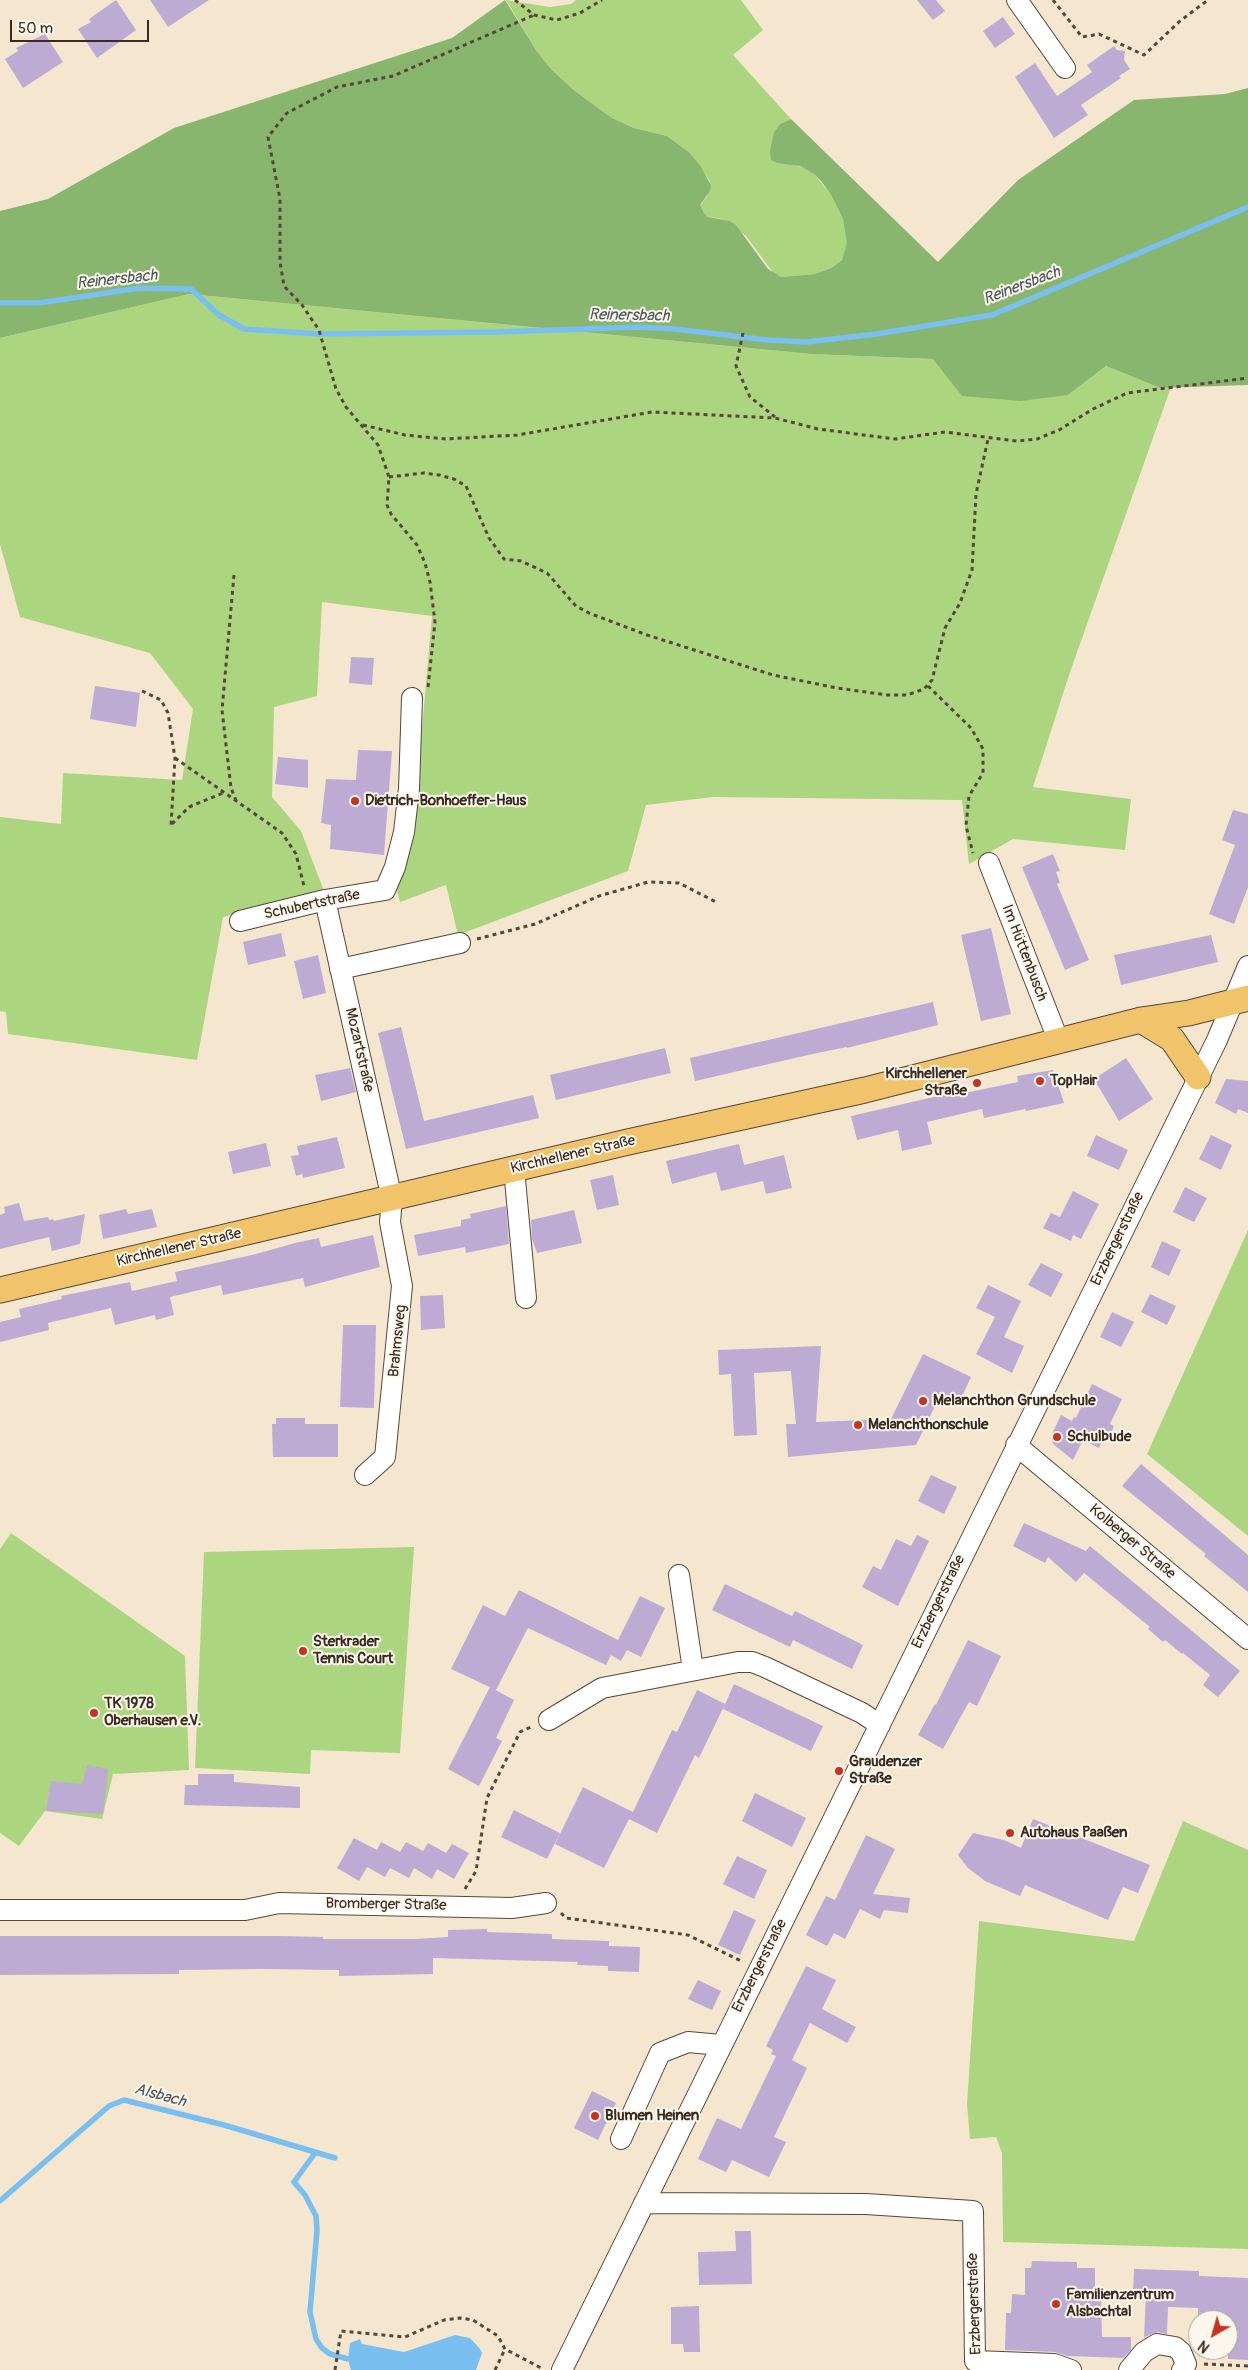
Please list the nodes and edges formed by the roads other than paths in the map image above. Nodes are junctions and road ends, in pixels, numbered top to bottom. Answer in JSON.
{"nodes":[{"id":1,"x":1017,"y":0,"type":"edge"},
{"id":2,"x":1065,"y":68,"type":"dead end"},
{"id":3,"x":420,"y":695,"type":"road end"},
{"id":4,"x":989,"y":863,"type":"road end"},
{"id":5,"x":317,"y":902,"type":"junction"},
{"id":6,"x":240,"y":921,"type":"dead end"},
{"id":7,"x":460,"y":942,"type":"road end"},
{"id":8,"x":1248,"y":966,"type":"edge"},
{"id":9,"x":340,"y":969,"type":"junction"},
{"id":10,"x":1241,"y":1000,"type":"edge"},
{"id":11,"x":1141,"y":1020,"type":"junction"},
{"id":12,"x":1058,"y":1042,"type":"junction"},
{"id":13,"x":1198,"y":1077,"type":"junction"},
{"id":14,"x":514,"y":1169,"type":"junction"},
{"id":15,"x":392,"y":1199,"type":"junction"},
{"id":16,"x":0,"y":1290,"type":"edge"},
{"id":17,"x":526,"y":1298,"type":"dead end"},
{"id":18,"x":1016,"y":1445,"type":"junction"},
{"id":19,"x":365,"y":1475,"type":"dead end"},
{"id":20,"x":679,"y":1575,"type":"dead end"},
{"id":21,"x":1248,"y":1639,"type":"edge"},
{"id":22,"x":694,"y":1670,"type":"junction"},
{"id":23,"x":548,"y":1720,"type":"road end"},
{"id":24,"x":880,"y":1725,"type":"junction"},
{"id":25,"x":546,"y":1903,"type":"road end"},
{"id":26,"x":0,"y":1910,"type":"edge"},
{"id":27,"x":721,"y":2045,"type":"junction"},
{"id":28,"x":621,"y":2139,"type":"dead end"},
{"id":29,"x":644,"y":2203,"type":"junction"},
{"id":30,"x":1184,"y":2367,"type":"edge"},
{"id":31,"x":562,"y":2370,"type":"edge"},
{"id":32,"x":1070,"y":2370,"type":"edge"},
{"id":33,"x":1129,"y":2370,"type":"edge"}],
"edges":[{"from":1,"to":2,"type":"street"},
{"from":3,"to":5,"type":"street","name":"Schubertstraße"},
{"from":4,"to":12,"type":"street","name":"Im Hüttenbusch"},
{"from":5,"to":6,"type":"street","name":"Schubertstraße"},
{"from":5,"to":9,"type":"street","name":"Mozartstraße"},
{"from":7,"to":9,"type":"street"},
{"from":8,"to":10,"type":"street","name":"Erzbergerstraße"},
{"from":9,"to":15,"type":"street","name":"Mozartstraße"},
{"from":10,"to":11,"type":"main road","name":"Kirchhellener Straße"},
{"from":10,"to":13,"type":"street","name":"Erzbergerstraße"},
{"from":11,"to":12,"type":"main road","name":"Kirchhellener Straße"},
{"from":11,"to":13,"type":"main road"},
{"from":12,"to":14,"type":"main road","name":"Kirchhellener Straße"},
{"from":13,"to":18,"type":"street","name":"Erzbergerstraße"},
{"from":14,"to":15,"type":"main road","name":"Kirchhellener Straße"},
{"from":14,"to":17,"type":"street"},
{"from":15,"to":16,"type":"main road","name":"Kirchhellener Straße"},
{"from":15,"to":19,"type":"street","name":"Brahmsweg"},
{"from":18,"to":21,"type":"street","name":"Kolberger Straße"},
{"from":18,"to":24,"type":"street","name":"Erzbergerstraße"},
{"from":20,"to":22,"type":"street"},
{"from":22,"to":23,"type":"street"},
{"from":22,"to":24,"type":"street"},
{"from":24,"to":27,"type":"street","name":"Erzbergerstraße"},
{"from":25,"to":26,"type":"street","name":"Bromberger Straße"},
{"from":27,"to":28,"type":"street"},
{"from":27,"to":29,"type":"street","name":"Erzbergerstraße"},
{"from":29,"to":31,"type":"street","name":"Erzbergerstraße"},
{"from":29,"to":32,"type":"street","name":"Erzbergerstraße"},
{"from":30,"to":33,"type":"street"}]}
